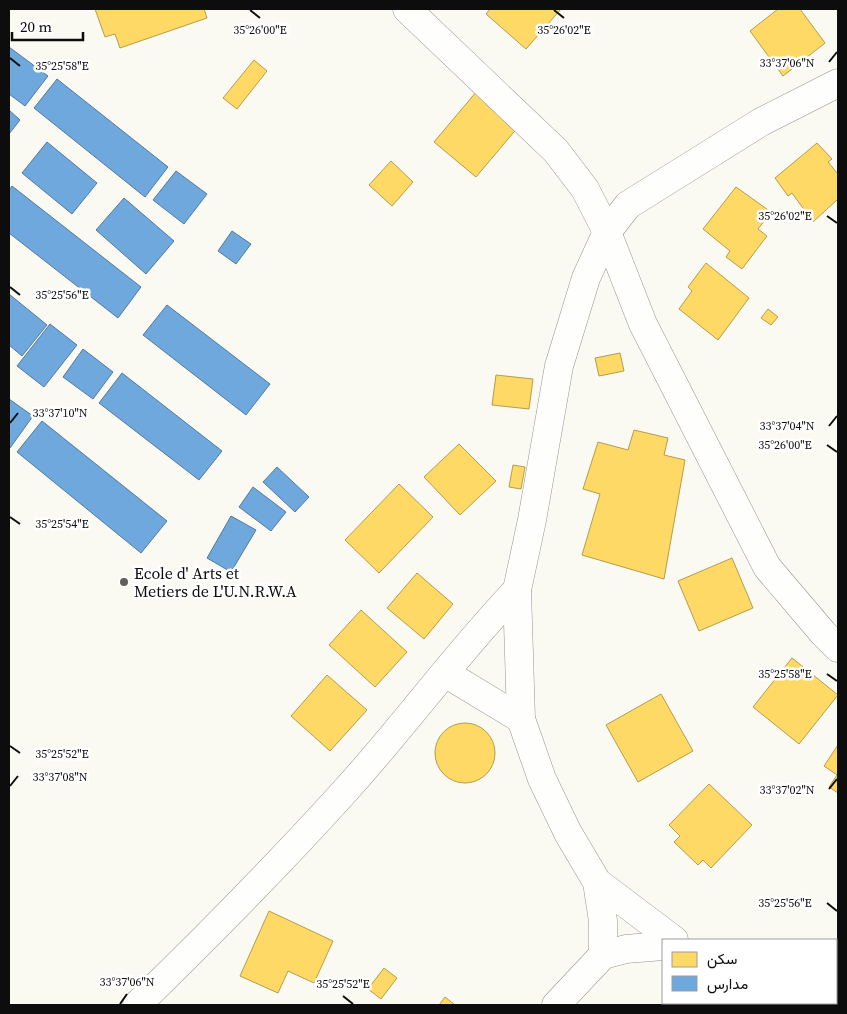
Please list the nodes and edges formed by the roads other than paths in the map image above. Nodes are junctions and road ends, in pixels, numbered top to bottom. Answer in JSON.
{"nodes":[{"id":1,"x":407,"y":9,"type":"edge"},
{"id":2,"x":838,"y":83,"type":"edge"},
{"id":3,"x":607,"y":232,"type":"junction"},
{"id":4,"x":517,"y":590,"type":"junction"},
{"id":5,"x":838,"y":648,"type":"edge"},
{"id":6,"x":445,"y":673,"type":"junction"},
{"id":7,"x":521,"y":719,"type":"junction"},
{"id":8,"x":598,"y":882,"type":"junction"},
{"id":9,"x":673,"y":939,"type":"edge"},
{"id":10,"x":662,"y":946,"type":"edge"},
{"id":11,"x":603,"y":955,"type":"junction"},
{"id":12,"x":136,"y":1005,"type":"edge"},
{"id":13,"x":556,"y":1005,"type":"edge"}],
"edges":[{"from":1,"to":3,"type":"street"},
{"from":2,"to":3,"type":"street"},
{"from":3,"to":4,"type":"street"},
{"from":3,"to":5,"type":"street"},
{"from":4,"to":6,"type":"street"},
{"from":4,"to":7,"type":"street"},
{"from":6,"to":7,"type":"street"},
{"from":6,"to":12,"type":"street"},
{"from":7,"to":8,"type":"street"},
{"from":8,"to":9,"type":"street"},
{"from":8,"to":11,"type":"street"},
{"from":10,"to":11,"type":"street"},
{"from":11,"to":13,"type":"street"}]}
